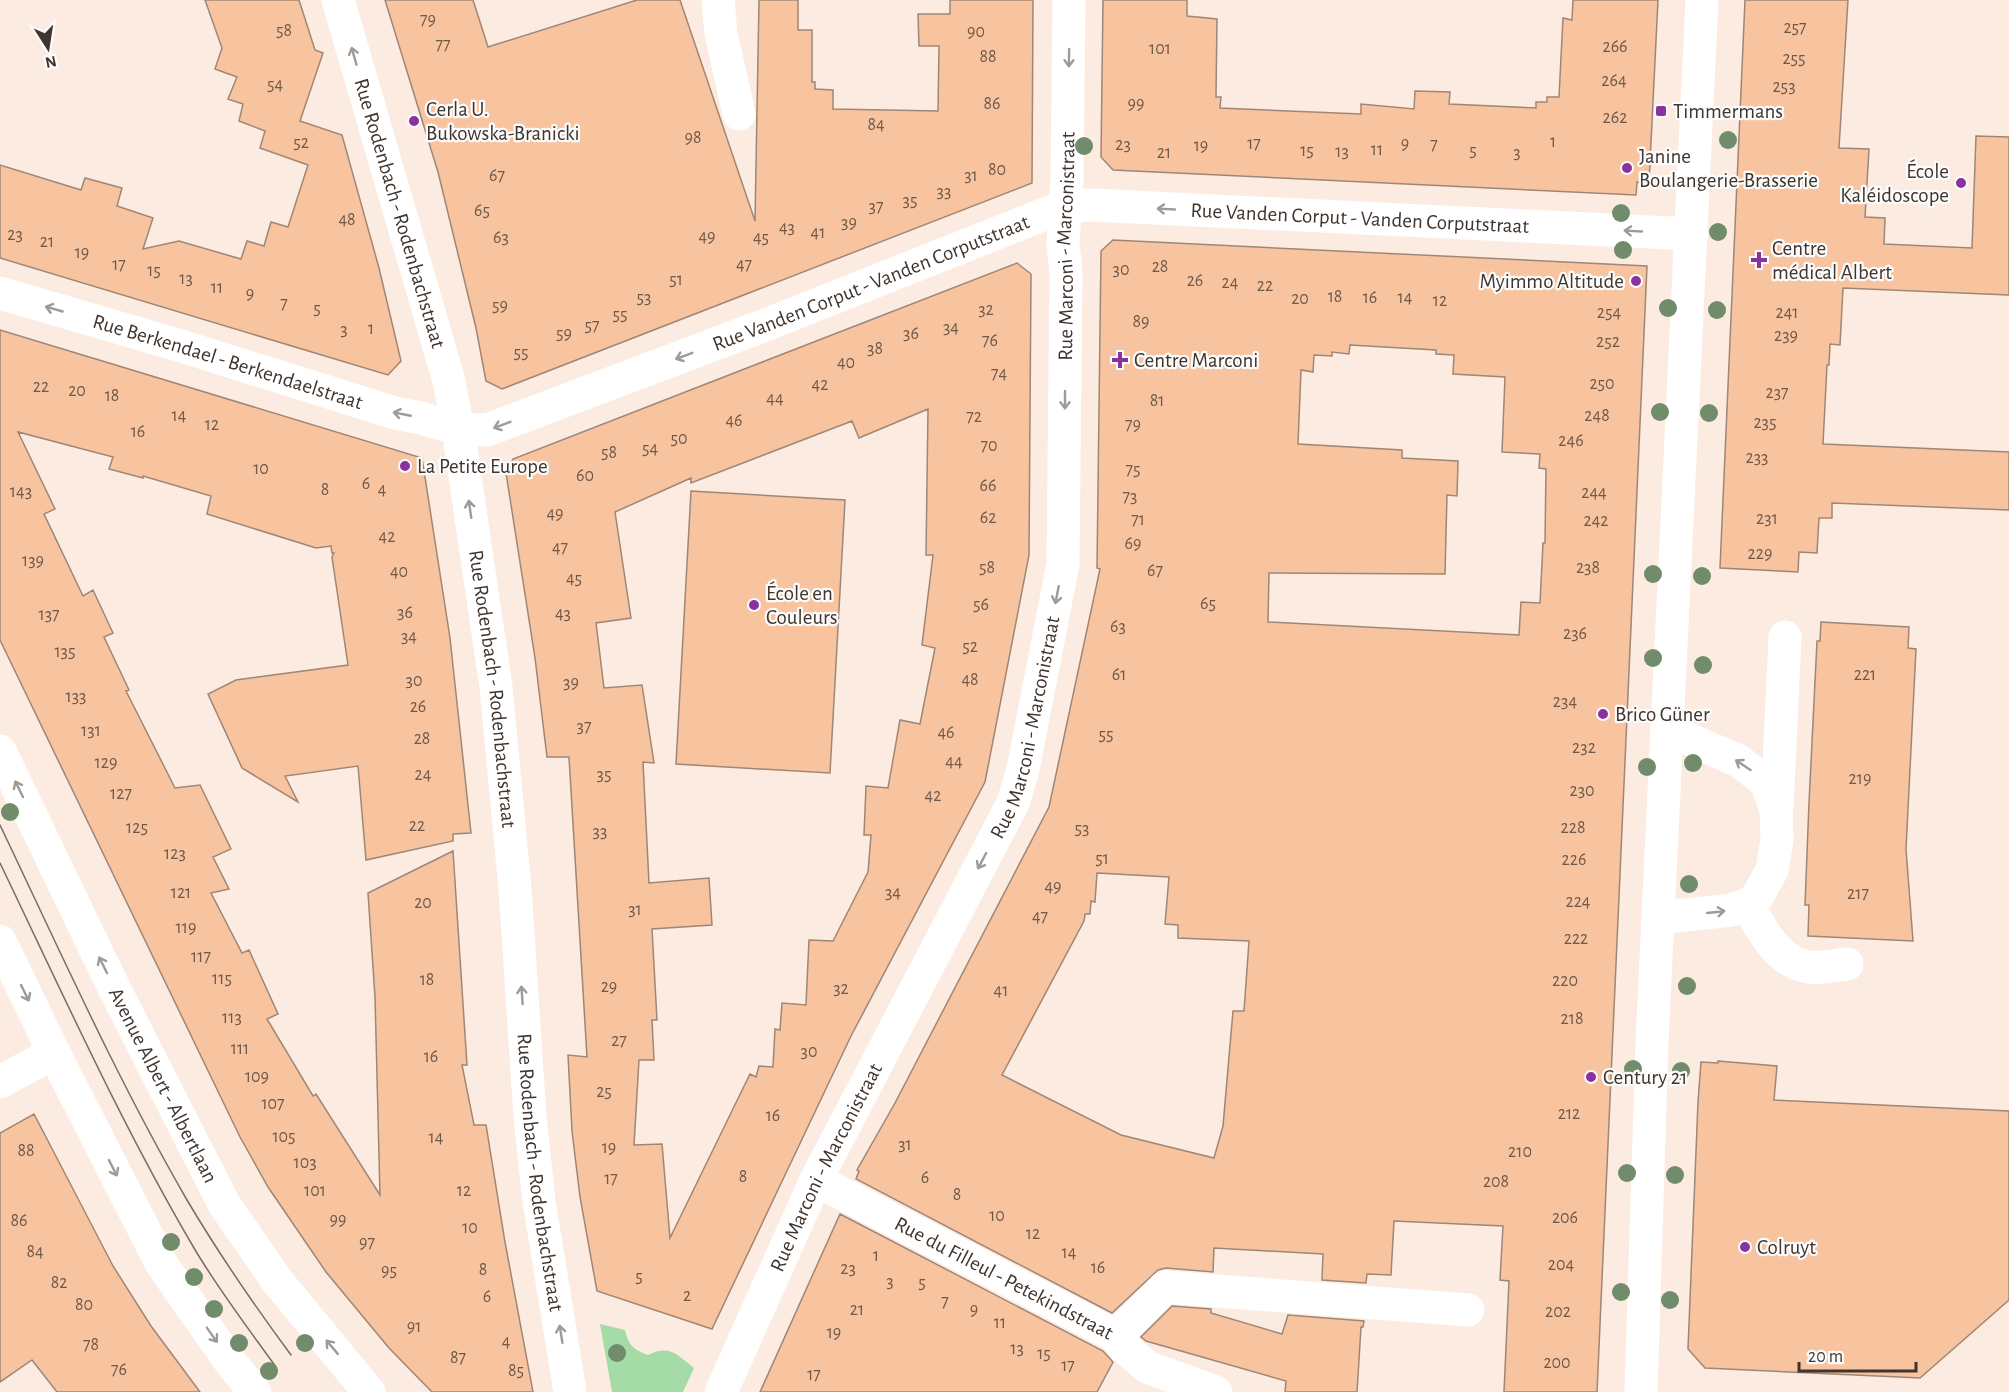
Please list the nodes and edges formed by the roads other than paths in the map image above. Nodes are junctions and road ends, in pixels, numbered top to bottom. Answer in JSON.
{"nodes":[{"id":1,"x":338,"y":0,"type":"edge"},
{"id":2,"x":718,"y":0,"type":"edge"},
{"id":3,"x":1069,"y":0,"type":"edge"},
{"id":4,"x":1702,"y":0,"type":"edge"},
{"id":5,"x":739,"y":114,"type":"dead end"},
{"id":6,"x":1065,"y":206,"type":"junction"},
{"id":7,"x":1692,"y":234,"type":"junction"},
{"id":8,"x":0,"y":293,"type":"edge"},
{"id":9,"x":458,"y":429,"type":"junction"},
{"id":10,"x":1785,"y":637,"type":"dead end"},
{"id":11,"x":1667,"y":730,"type":"junction"},
{"id":12,"x":0,"y":751,"type":"edge"},
{"id":13,"x":1776,"y":809,"type":"junction"},
{"id":14,"x":1748,"y":904,"type":"junction"},
{"id":15,"x":1658,"y":918,"type":"junction"},
{"id":16,"x":0,"y":941,"type":"edge"},
{"id":17,"x":1847,"y":964,"type":"dead end"},
{"id":18,"x":54,"y":1053,"type":"junction"},
{"id":19,"x":0,"y":1082,"type":"edge"},
{"id":20,"x":816,"y":1180,"type":"junction"},
{"id":21,"x":1468,"y":1310,"type":"dead end"},
{"id":22,"x":1116,"y":1336,"type":"junction"},
{"id":23,"x":255,"y":1392,"type":"edge"},
{"id":24,"x":369,"y":1392,"type":"edge"},
{"id":25,"x":570,"y":1392,"type":"edge"},
{"id":26,"x":721,"y":1392,"type":"edge"},
{"id":27,"x":1216,"y":1392,"type":"edge"},
{"id":28,"x":1641,"y":1392,"type":"edge"}],
"edges":[{"from":9,"to":1,"type":"street","name":"Rue Rodenbach - Rodenbachstraat","one_way":true},
{"from":2,"to":5,"type":"street"},
{"from":3,"to":6,"type":"street","name":"Rue Marconi - Marconistraat","one_way":true},
{"from":4,"to":7,"type":"street"},
{"from":7,"to":6,"type":"street","name":"Rue Vanden Corput - Vanden Corputstraat","one_way":true},
{"from":6,"to":9,"type":"street","name":"Rue Vanden Corput - Vanden Corputstraat","one_way":true},
{"from":6,"to":20,"type":"street","name":"Rue Marconi - Marconistraat","one_way":true},
{"from":7,"to":11,"type":"street"},
{"from":9,"to":8,"type":"street","name":"Rue Berkendael - Berkendaelstraat","one_way":true},
{"from":25,"to":9,"type":"street","name":"Rue Rodenbach - Rodenbachstraat","one_way":true},
{"from":10,"to":13,"type":"street"},
{"from":13,"to":11,"type":"street","one_way":true},
{"from":11,"to":15,"type":"street"},
{"from":24,"to":12,"type":"street","name":"Avenue Albert - Albertlaan","one_way":true},
{"from":13,"to":14,"type":"street"},
{"from":15,"to":14,"type":"street","one_way":true},
{"from":14,"to":17,"type":"street"},
{"from":15,"to":28,"type":"street"},
{"from":16,"to":18,"type":"street","one_way":true},
{"from":18,"to":19,"type":"street"},
{"from":18,"to":23,"type":"street","one_way":true},
{"from":20,"to":22,"type":"street","name":"Rue du Filleul - Petekindstraat"},
{"from":20,"to":26,"type":"street","name":"Rue Marconi - Marconistraat"},
{"from":21,"to":22,"type":"street","name":"Rue du Filleul - Petekindstraat"},
{"from":22,"to":27,"type":"street"}]}
